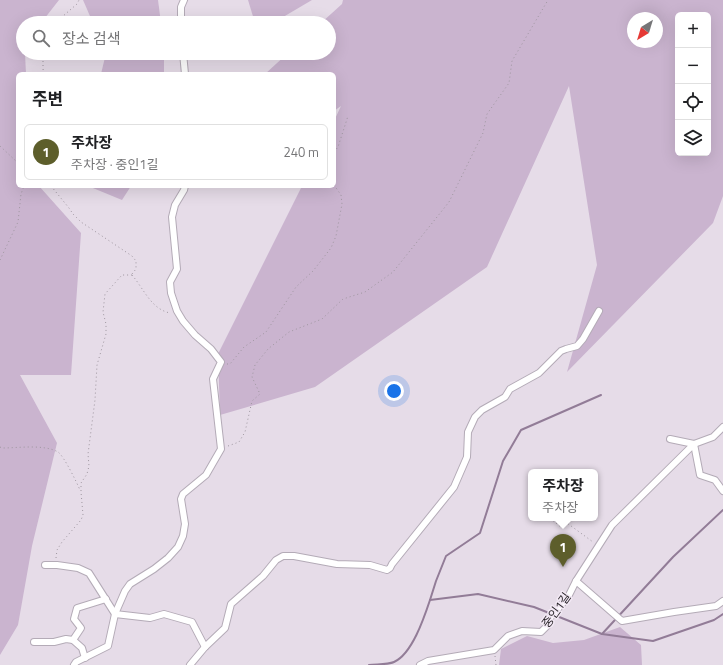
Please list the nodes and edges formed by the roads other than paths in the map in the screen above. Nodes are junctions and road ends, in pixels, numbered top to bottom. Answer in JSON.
{"nodes":[{"id":1,"x":184,"y":0,"type":"edge"},
{"id":2,"x":181,"y":16,"type":"edge"},
{"id":3,"x":184,"y":60,"type":"edge"},
{"id":4,"x":185,"y":72,"type":"edge"},
{"id":5,"x":184,"y":188,"type":"edge"},
{"id":6,"x":599,"y":311,"type":"dead end"},
{"id":7,"x":723,"y":427,"type":"edge"},
{"id":8,"x":670,"y":439,"type":"dead end"},
{"id":9,"x":694,"y":444,"type":"junction"},
{"id":10,"x":723,"y":491,"type":"edge"},
{"id":11,"x":45,"y":566,"type":"dead end"},
{"id":12,"x":576,"y":581,"type":"junction"},
{"id":13,"x":106,"y":599,"type":"junction"},
{"id":14,"x":723,"y":601,"type":"edge"},
{"id":15,"x":115,"y":614,"type":"junction"},
{"id":16,"x":72,"y":640,"type":"junction"},
{"id":17,"x":34,"y":642,"type":"dead end"},
{"id":18,"x":205,"y":647,"type":"junction"},
{"id":19,"x":85,"y":658,"type":"junction"},
{"id":20,"x":74,"y":665,"type":"edge"},
{"id":21,"x":190,"y":665,"type":"edge"},
{"id":22,"x":420,"y":665,"type":"edge"}],
"edges":[{"from":1,"to":2,"type":"street"},
{"from":3,"to":4,"type":"street"},
{"from":5,"to":15,"type":"street"},
{"from":6,"to":18,"type":"street"},
{"from":7,"to":9,"type":"street"},
{"from":8,"to":9,"type":"street"},
{"from":9,"to":10,"type":"street"},
{"from":9,"to":12,"type":"street","name":"중인1길"},
{"from":11,"to":13,"type":"street"},
{"from":12,"to":14,"type":"street"},
{"from":12,"to":22,"type":"street","name":"중인1길"},
{"from":13,"to":15,"type":"street"},
{"from":13,"to":16,"type":"street"},
{"from":15,"to":18,"type":"street"},
{"from":15,"to":19,"type":"street"},
{"from":16,"to":17,"type":"street"},
{"from":16,"to":19,"type":"street"},
{"from":18,"to":21,"type":"street"},
{"from":19,"to":20,"type":"street"}]}
